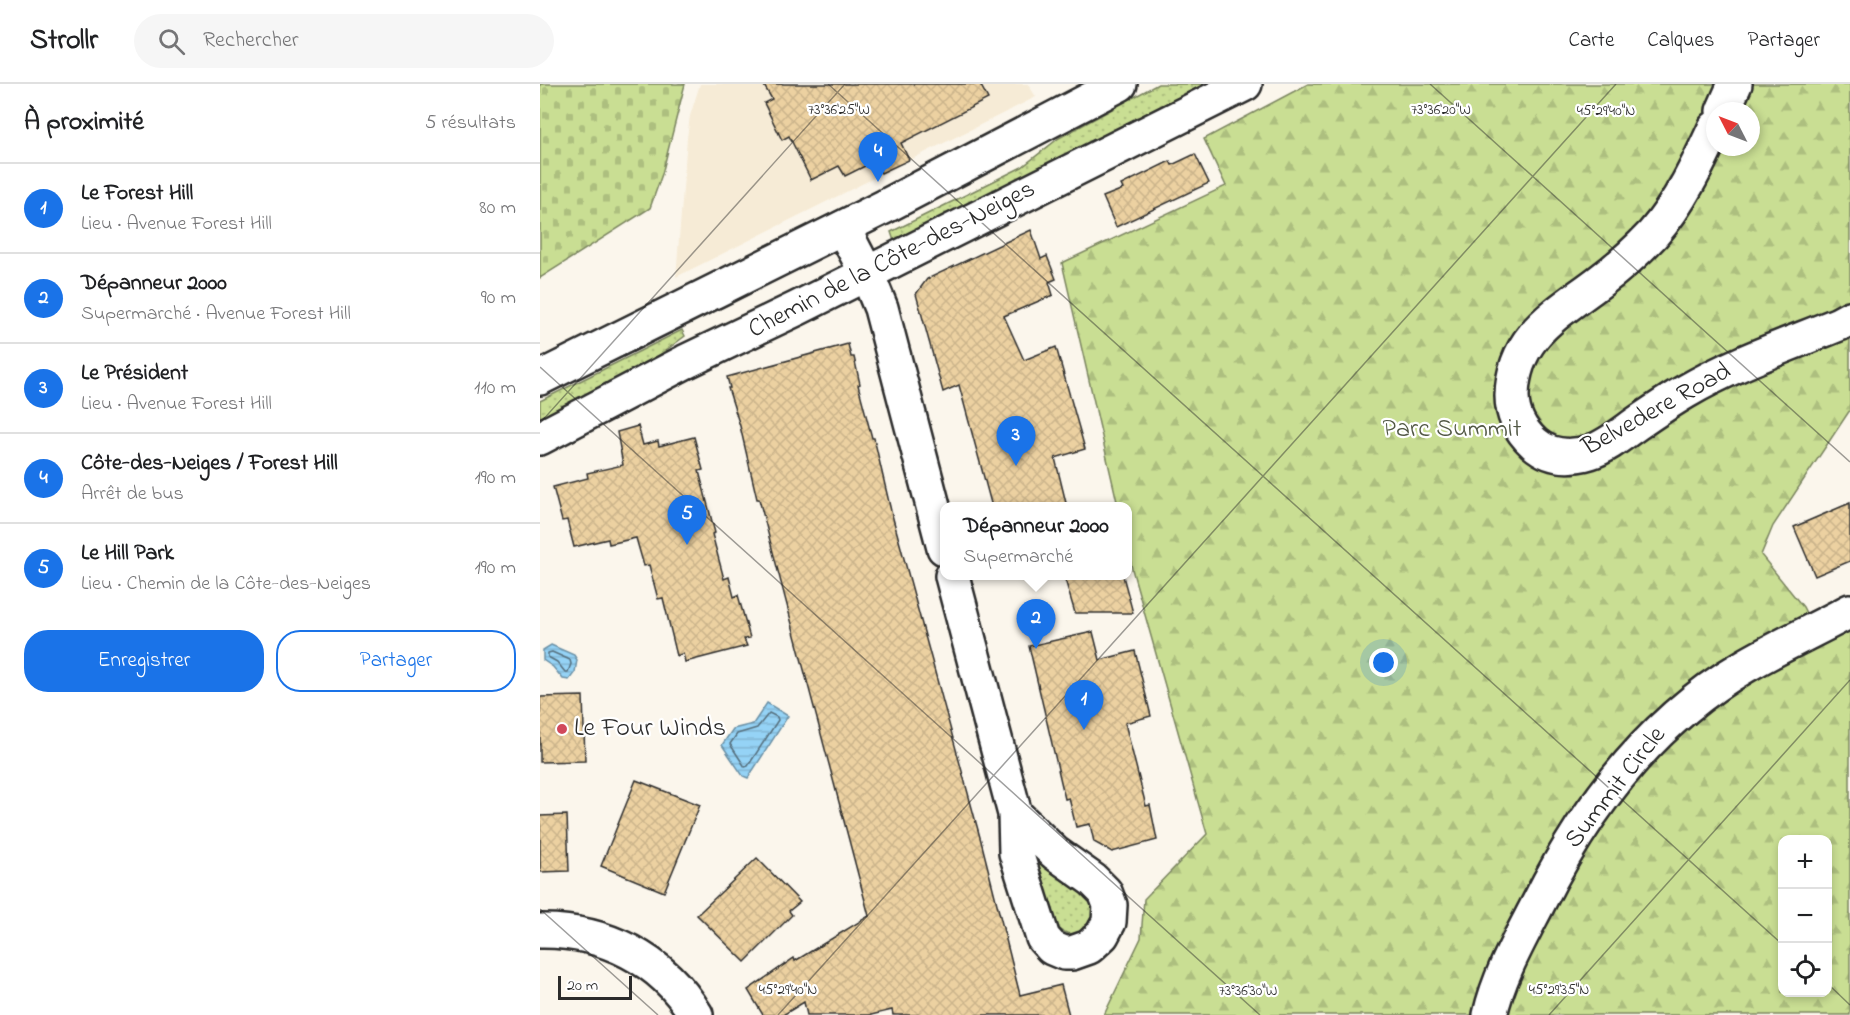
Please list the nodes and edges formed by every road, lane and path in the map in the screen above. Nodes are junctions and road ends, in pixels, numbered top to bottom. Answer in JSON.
{"nodes":[{"id":1,"x":1120,"y":84,"type":"edge"},
{"id":2,"x":1245,"y":84,"type":"edge"},
{"id":3,"x":1736,"y":84,"type":"edge"},
{"id":4,"x":1727,"y":102,"type":"edge"},
{"id":5,"x":1706,"y":148,"type":"edge"},
{"id":6,"x":843,"y":228,"type":"junction"},
{"id":7,"x":867,"y":274,"type":"junction"},
{"id":8,"x":1850,"y":318,"type":"edge"},
{"id":9,"x":540,"y":378,"type":"edge"},
{"id":10,"x":540,"y":438,"type":"edge"},
{"id":11,"x":940,"y":529,"type":"edge"},
{"id":12,"x":953,"y":580,"type":"edge"},
{"id":13,"x":1850,"y":612,"type":"edge"},
{"id":14,"x":1015,"y":814,"type":"dead end"},
{"id":15,"x":540,"y":931,"type":"edge"},
{"id":16,"x":696,"y":1015,"type":"edge"},
{"id":17,"x":1490,"y":1015,"type":"edge"}],
"edges":[{"from":1,"to":6,"type":"street","name":"Chemin de la Côte-des-Neiges"},
{"from":2,"to":7,"type":"street","name":"Chemin de la Côte-des-Neiges"},
{"from":3,"to":4,"type":"street"},
{"from":5,"to":8,"type":"street","name":"Belvedere Road"},
{"from":6,"to":7,"type":"street"},
{"from":6,"to":9,"type":"street","name":"Chemin de la Côte-des-Neiges"},
{"from":7,"to":10,"type":"street","name":"Chemin de la Côte-des-Neiges"},
{"from":7,"to":11,"type":"street"},
{"from":12,"to":14,"type":"street"},
{"from":13,"to":17,"type":"street","name":"Summit Circle"},
{"from":15,"to":16,"type":"street"}]}
